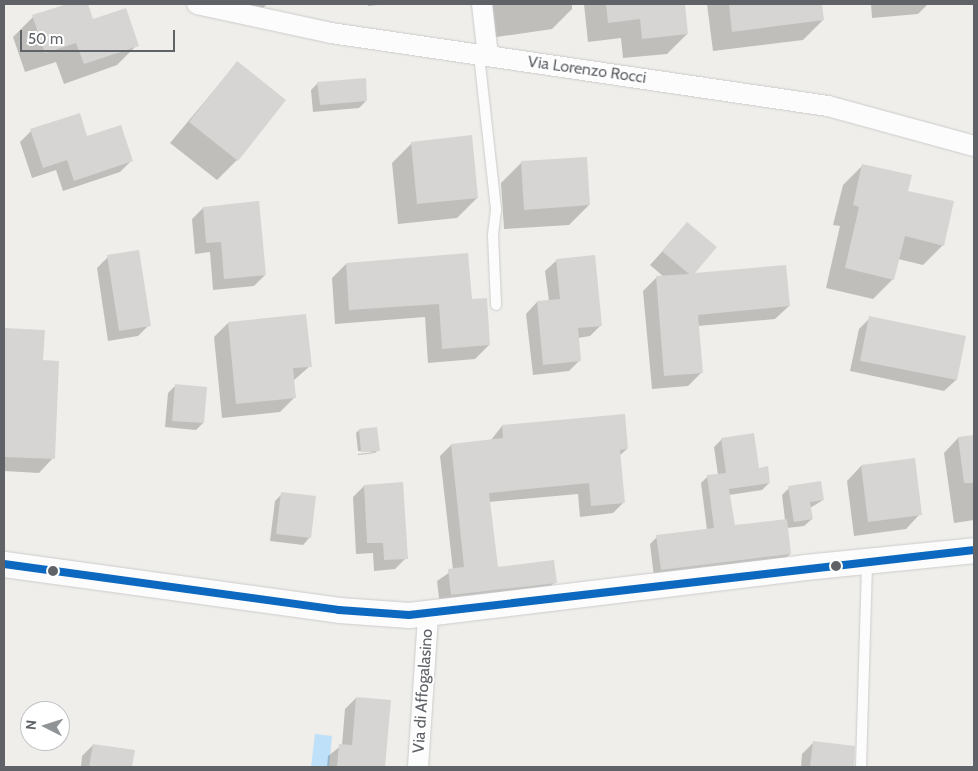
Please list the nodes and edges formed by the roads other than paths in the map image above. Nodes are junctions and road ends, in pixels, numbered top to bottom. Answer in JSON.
{"nodes":[{"id":1,"x":197,"y":4,"type":"edge"},
{"id":2,"x":482,"y":4,"type":"edge"},
{"id":3,"x":483,"y":55,"type":"junction"},
{"id":4,"x":974,"y":146,"type":"edge"},
{"id":5,"x":496,"y":306,"type":"dead end"},
{"id":6,"x":974,"y":550,"type":"edge"},
{"id":7,"x":867,"y":561,"type":"junction"},
{"id":8,"x":4,"y":564,"type":"edge"},
{"id":9,"x":428,"y":614,"type":"junction"},
{"id":10,"x":418,"y":767,"type":"edge"},
{"id":11,"x":861,"y":767,"type":"edge"}],
"edges":[{"from":1,"to":3,"type":"street","name":"Via Lorenzo Rocci"},
{"from":2,"to":3,"type":"street"},
{"from":3,"to":4,"type":"street","name":"Via Lorenzo Rocci"},
{"from":3,"to":5,"type":"lane"},
{"from":6,"to":7,"type":"street"},
{"from":7,"to":9,"type":"street"},
{"from":7,"to":11,"type":"lane"},
{"from":8,"to":9,"type":"street"},
{"from":9,"to":10,"type":"street","name":"Via di Affogalasino"}]}
